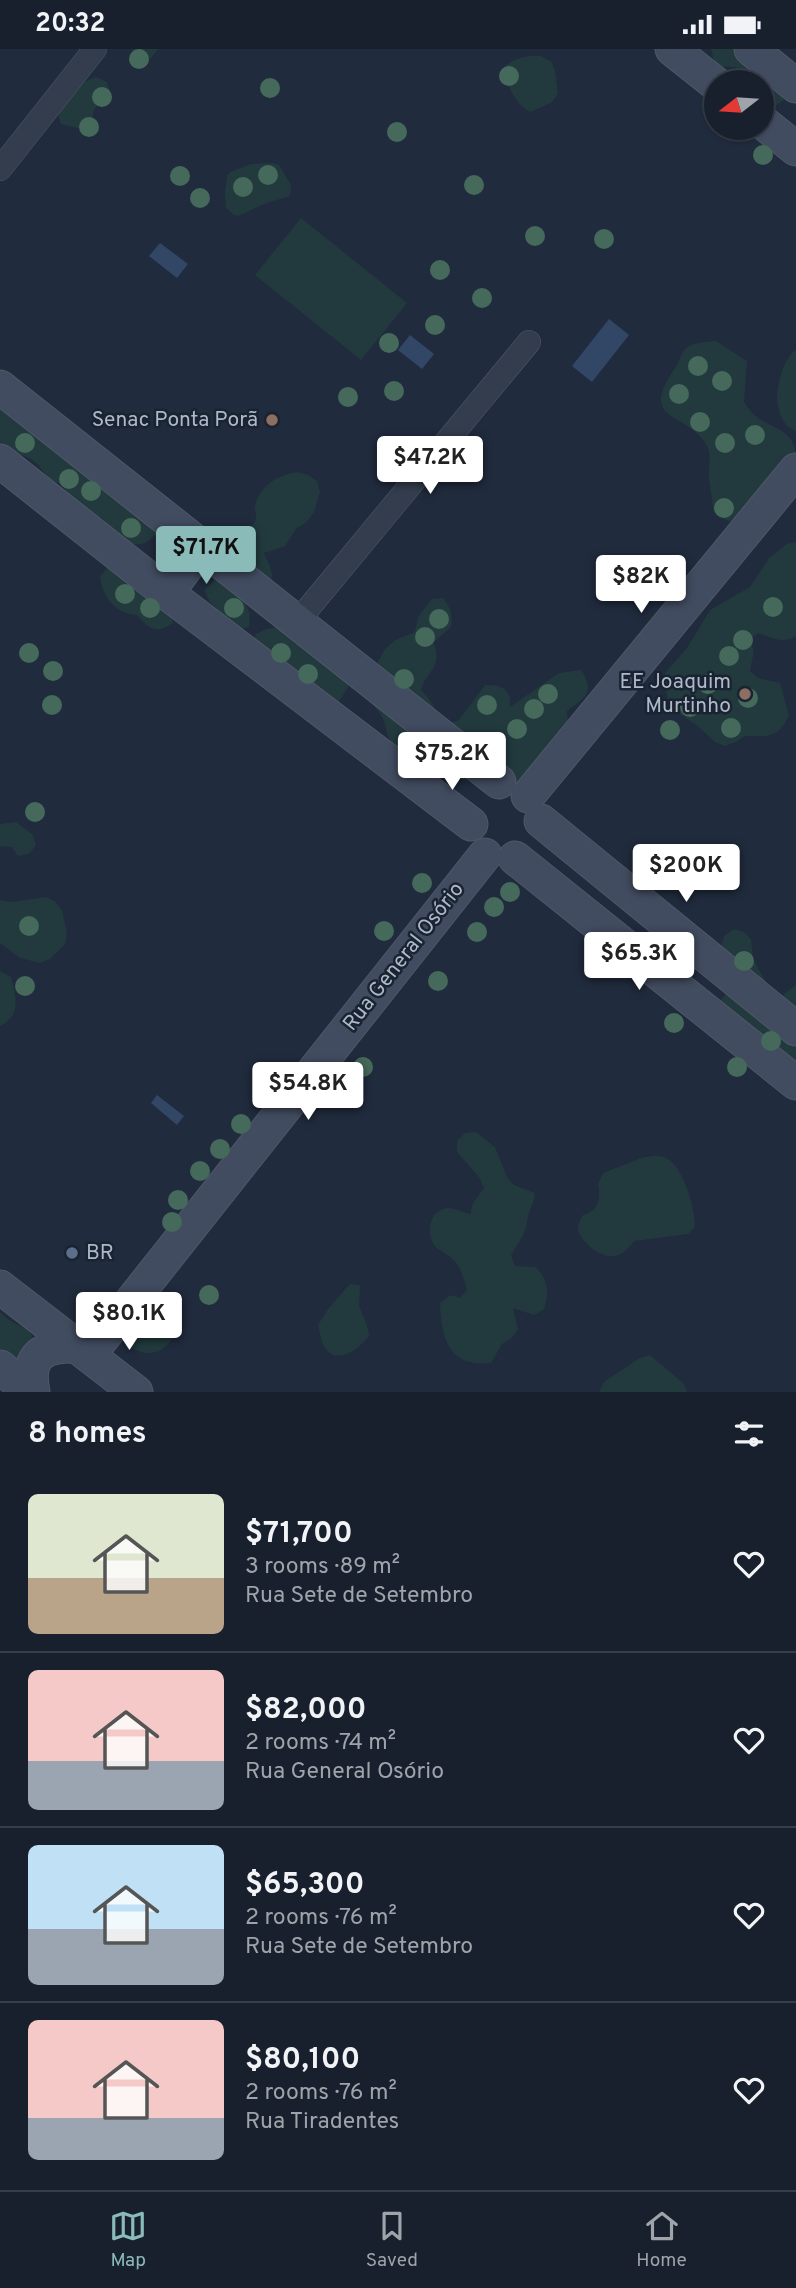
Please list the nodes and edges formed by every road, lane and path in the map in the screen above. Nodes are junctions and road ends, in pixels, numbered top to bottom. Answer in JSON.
{"nodes":[{"id":1,"x":95,"y":49,"type":"edge"},
{"id":2,"x":672,"y":49,"type":"edge"},
{"id":3,"x":751,"y":49,"type":"edge"},
{"id":4,"x":704,"y":74,"type":"edge"},
{"id":5,"x":796,"y":86,"type":"edge"},
{"id":6,"x":774,"y":131,"type":"edge"},
{"id":7,"x":796,"y":149,"type":"edge"},
{"id":8,"x":0,"y":169,"type":"edge"},
{"id":9,"x":528,"y":342,"type":"dead end"},
{"id":10,"x":0,"y":387,"type":"edge"},
{"id":11,"x":0,"y":461,"type":"edge"},
{"id":12,"x":796,"y":470,"type":"edge"},
{"id":13,"x":201,"y":547,"type":"junction"},
{"id":14,"x":167,"y":593,"type":"junction"},
{"id":15,"x":297,"y":622,"type":"junction"},
{"id":16,"x":523,"y":800,"type":"junction"},
{"id":17,"x":471,"y":824,"type":"junction"},
{"id":18,"x":500,"y":857,"type":"junction"},
{"id":19,"x":796,"y":1029,"type":"edge"},
{"id":20,"x":796,"y":1083,"type":"edge"},
{"id":21,"x":0,"y":1287,"type":"edge"},
{"id":22,"x":96,"y":1366,"type":"edge"},
{"id":23,"x":0,"y":1367,"type":"edge"},
{"id":24,"x":32,"y":1392,"type":"edge"},
{"id":25,"x":136,"y":1392,"type":"edge"}],
"edges":[{"from":1,"to":8,"type":"street"},
{"from":2,"to":4,"type":"main road"},
{"from":3,"to":5,"type":"main road"},
{"from":6,"to":7,"type":"main road"},
{"from":9,"to":15,"type":"street"},
{"from":10,"to":13,"type":"main road"},
{"from":11,"to":14,"type":"main road"},
{"from":12,"to":16,"type":"main road"},
{"from":13,"to":14,"type":"main road"},
{"from":13,"to":15,"type":"main road"},
{"from":14,"to":17,"type":"main road"},
{"from":15,"to":16,"type":"main road"},
{"from":16,"to":17,"type":"main road"},
{"from":16,"to":18,"type":"main road"},
{"from":16,"to":19,"type":"main road"},
{"from":17,"to":18,"type":"main road"},
{"from":18,"to":20,"type":"main road"},
{"from":18,"to":22,"type":"main road","name":"Rua General Osório"},
{"from":21,"to":22,"type":"main road"},
{"from":22,"to":24,"type":"main road"},
{"from":22,"to":25,"type":"main road"},
{"from":23,"to":24,"type":"main road"}]}
